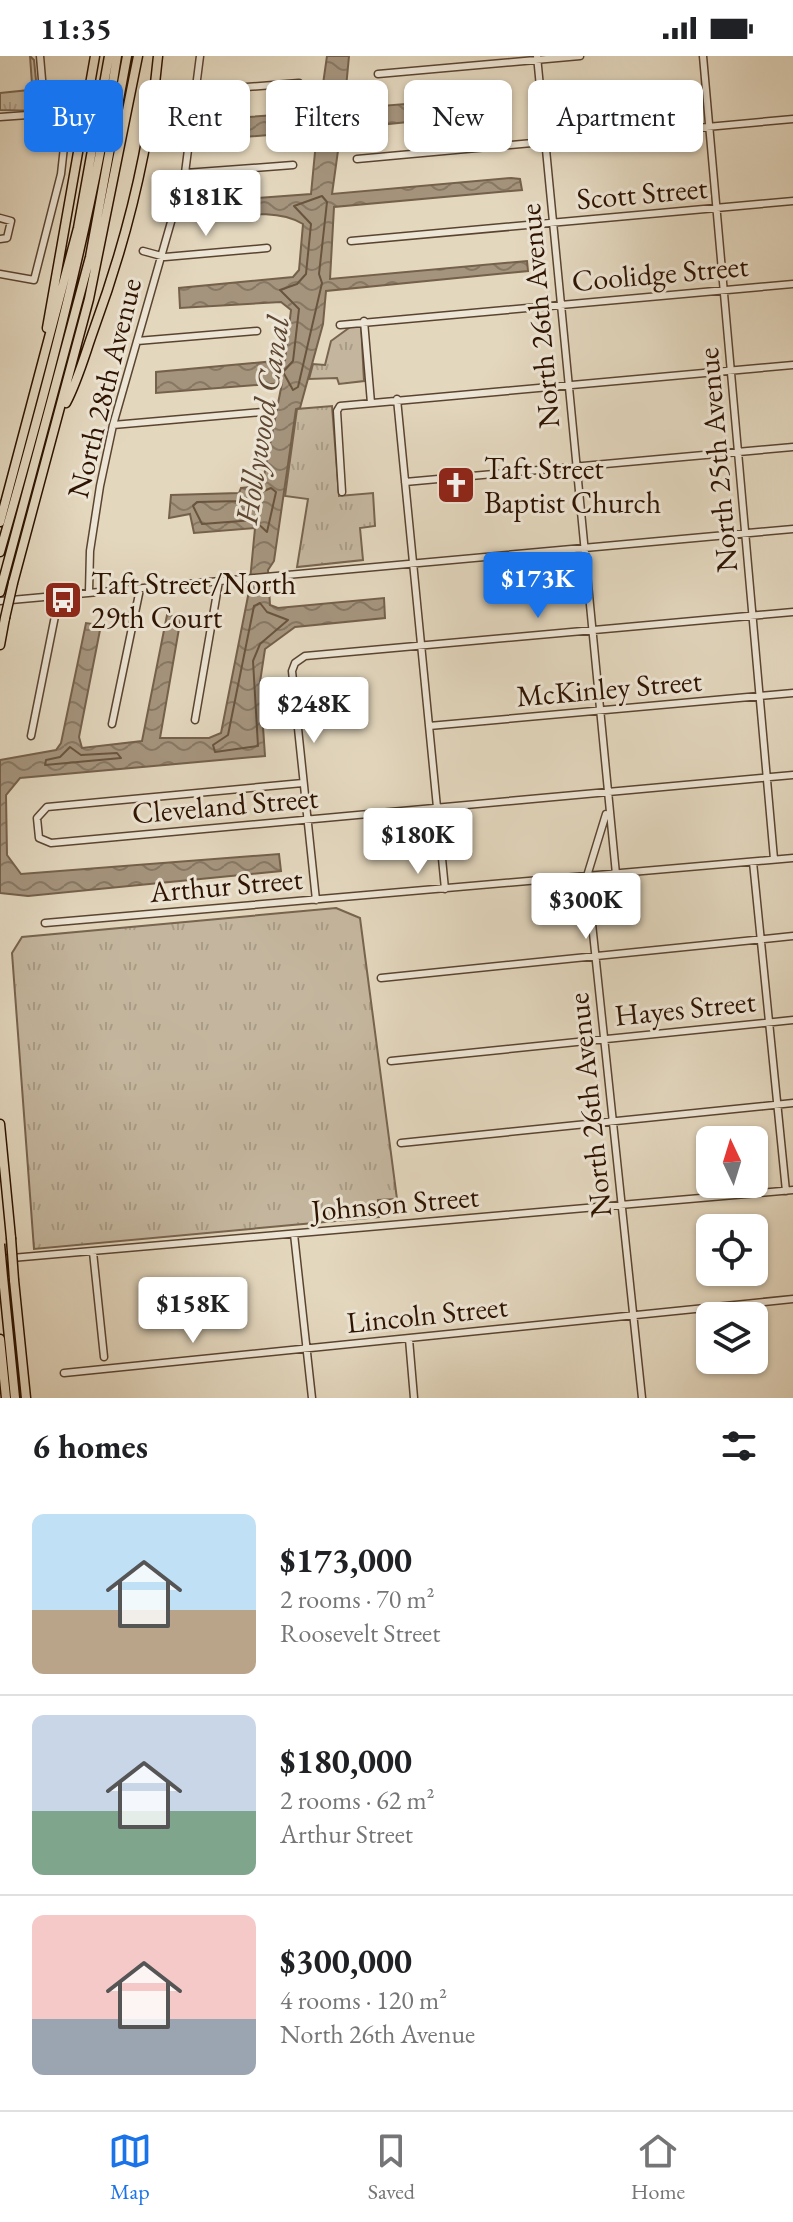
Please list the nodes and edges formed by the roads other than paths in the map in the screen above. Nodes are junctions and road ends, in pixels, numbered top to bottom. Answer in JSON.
{"nodes":[{"id":1,"x":109,"y":56,"type":"edge"},
{"id":2,"x":117,"y":56,"type":"edge"},
{"id":3,"x":127,"y":56,"type":"edge"},
{"id":4,"x":138,"y":56,"type":"edge"},
{"id":5,"x":158,"y":56,"type":"edge"},
{"id":6,"x":200,"y":56,"type":"edge"},
{"id":7,"x":580,"y":56,"type":"edge"},
{"id":8,"x":703,"y":56,"type":"edge"},
{"id":9,"x":39,"y":58,"type":"edge"},
{"id":10,"x":537,"y":58,"type":"edge"},
{"id":11,"x":93,"y":59,"type":"edge"},
{"id":12,"x":378,"y":74,"type":"dead end"},
{"id":13,"x":42,"y":80,"type":"edge"},
{"id":14,"x":197,"y":80,"type":"edge"},
{"id":15,"x":539,"y":80,"type":"edge"},
{"id":16,"x":0,"y":117,"type":"edge"},
{"id":17,"x":24,"y":117,"type":"edge"},
{"id":18,"x":793,"y":119,"type":"edge"},
{"id":19,"x":703,"y":127,"type":"edge"},
{"id":20,"x":708,"y":127,"type":"junction"},
{"id":21,"x":528,"y":144,"type":"edge"},
{"id":22,"x":63,"y":152,"type":"edge"},
{"id":23,"x":188,"y":152,"type":"edge"},
{"id":24,"x":546,"y":152,"type":"edge"},
{"id":25,"x":357,"y":159,"type":"dead end"},
{"id":26,"x":293,"y":165,"type":"dead end"},
{"id":27,"x":185,"y":173,"type":"junction"},
{"id":28,"x":793,"y":201,"type":"edge"},
{"id":29,"x":716,"y":208,"type":"junction"},
{"id":30,"x":0,"y":218,"type":"edge"},
{"id":31,"x":553,"y":223,"type":"junction"},
{"id":32,"x":4,"y":238,"type":"edge"},
{"id":33,"x":351,"y":241,"type":"dead end"},
{"id":34,"x":267,"y":248,"type":"dead end"},
{"id":35,"x":143,"y":251,"type":"dead end"},
{"id":36,"x":161,"y":256,"type":"junction"},
{"id":37,"x":0,"y":274,"type":"edge"},
{"id":38,"x":793,"y":284,"type":"edge"},
{"id":39,"x":724,"y":290,"type":"junction"},
{"id":40,"x":561,"y":304,"type":"junction"},
{"id":41,"x":364,"y":321,"type":"junction"},
{"id":42,"x":340,"y":325,"type":"dead end"},
{"id":43,"x":257,"y":331,"type":"dead end"},
{"id":44,"x":137,"y":341,"type":"junction"},
{"id":45,"x":793,"y":365,"type":"edge"},
{"id":46,"x":730,"y":371,"type":"junction"},
{"id":47,"x":568,"y":385,"type":"junction"},
{"id":48,"x":397,"y":399,"type":"junction"},
{"id":49,"x":371,"y":403,"type":"junction"},
{"id":50,"x":31,"y":411,"type":"junction"},
{"id":51,"x":273,"y":411,"type":"dead end"},
{"id":52,"x":58,"y":418,"type":"junction"},
{"id":53,"x":113,"y":425,"type":"junction"},
{"id":54,"x":793,"y":447,"type":"edge"},
{"id":55,"x":738,"y":452,"type":"junction"},
{"id":56,"x":574,"y":466,"type":"junction"},
{"id":57,"x":405,"y":482,"type":"junction"},
{"id":58,"x":342,"y":492,"type":"dead end"},
{"id":59,"x":0,"y":522,"type":"edge"},
{"id":60,"x":793,"y":529,"type":"edge"},
{"id":61,"x":745,"y":534,"type":"junction"},
{"id":62,"x":584,"y":548,"type":"junction"},
{"id":63,"x":0,"y":552,"type":"edge"},
{"id":64,"x":412,"y":565,"type":"junction"},
{"id":65,"x":219,"y":581,"type":"junction"},
{"id":66,"x":1,"y":588,"type":"edge"},
{"id":67,"x":140,"y":589,"type":"junction"},
{"id":68,"x":89,"y":592,"type":"junction"},
{"id":69,"x":59,"y":596,"type":"junction"},
{"id":70,"x":0,"y":601,"type":"edge"},
{"id":71,"x":793,"y":612,"type":"edge"},
{"id":72,"x":753,"y":615,"type":"junction"},
{"id":73,"x":592,"y":630,"type":"junction"},
{"id":74,"x":0,"y":645,"type":"edge"},
{"id":75,"x":419,"y":645,"type":"junction"},
{"id":76,"x":793,"y":693,"type":"edge"},
{"id":77,"x":759,"y":696,"type":"junction"},
{"id":78,"x":599,"y":711,"type":"junction"},
{"id":79,"x":195,"y":720,"type":"dead end"},
{"id":80,"x":112,"y":724,"type":"dead end"},
{"id":81,"x":429,"y":726,"type":"junction"},
{"id":82,"x":31,"y":736,"type":"dead end"},
{"id":83,"x":793,"y":775,"type":"edge"},
{"id":84,"x":767,"y":778,"type":"junction"},
{"id":85,"x":303,"y":783,"type":"junction"},
{"id":86,"x":605,"y":793,"type":"junction"},
{"id":87,"x":437,"y":808,"type":"junction"},
{"id":88,"x":607,"y":810,"type":"junction"},
{"id":89,"x":306,"y":820,"type":"junction"},
{"id":90,"x":793,"y":858,"type":"edge"},
{"id":91,"x":774,"y":859,"type":"junction"},
{"id":92,"x":753,"y":862,"type":"junction"},
{"id":93,"x":616,"y":874,"type":"junction"},
{"id":94,"x":587,"y":876,"type":"junction"},
{"id":95,"x":445,"y":889,"type":"junction"},
{"id":96,"x":316,"y":900,"type":"junction"},
{"id":97,"x":45,"y":923,"type":"dead end"},
{"id":98,"x":793,"y":936,"type":"edge"},
{"id":99,"x":761,"y":939,"type":"junction"},
{"id":100,"x":595,"y":955,"type":"junction"},
{"id":101,"x":381,"y":978,"type":"dead end"},
{"id":102,"x":793,"y":1020,"type":"edge"},
{"id":103,"x":769,"y":1022,"type":"junction"},
{"id":104,"x":606,"y":1039,"type":"junction"},
{"id":105,"x":391,"y":1061,"type":"dead end"},
{"id":106,"x":793,"y":1103,"type":"edge"},
{"id":107,"x":779,"y":1104,"type":"junction"},
{"id":108,"x":615,"y":1121,"type":"junction"},
{"id":109,"x":0,"y":1124,"type":"edge"},
{"id":110,"x":401,"y":1143,"type":"dead end"},
{"id":111,"x":790,"y":1190,"type":"edge"},
{"id":112,"x":622,"y":1206,"type":"junction"},
{"id":113,"x":294,"y":1234,"type":"junction"},
{"id":114,"x":0,"y":1244,"type":"edge"},
{"id":115,"x":93,"y":1252,"type":"junction"},
{"id":116,"x":0,"y":1259,"type":"edge"},
{"id":117,"x":793,"y":1299,"type":"edge"},
{"id":118,"x":633,"y":1315,"type":"junction"},
{"id":119,"x":0,"y":1339,"type":"edge"},
{"id":120,"x":409,"y":1339,"type":"junction"},
{"id":121,"x":307,"y":1349,"type":"junction"},
{"id":122,"x":104,"y":1357,"type":"dead end"},
{"id":123,"x":64,"y":1373,"type":"dead end"},
{"id":124,"x":6,"y":1398,"type":"edge"},
{"id":125,"x":15,"y":1398,"type":"edge"},
{"id":126,"x":26,"y":1398,"type":"edge"},
{"id":127,"x":312,"y":1398,"type":"edge"},
{"id":128,"x":414,"y":1398,"type":"edge"},
{"id":129,"x":642,"y":1398,"type":"edge"}],
"edges":[{"from":1,"to":50,"type":"highway"},
{"from":2,"to":63,"type":"highway"},
{"from":3,"to":66,"type":"highway"},
{"from":4,"to":52,"type":"highway"},
{"from":5,"to":52,"type":"highway"},
{"from":6,"to":14,"type":"street","name":"North 28th Avenue"},
{"from":7,"to":10,"type":"street"},
{"from":8,"to":20,"type":"street","name":"North 25th Avenue"},
{"from":9,"to":13,"type":"street"},
{"from":10,"to":12,"type":"street"},
{"from":10,"to":15,"type":"street","name":"North 26th Avenue"},
{"from":11,"to":50,"type":"highway"},
{"from":16,"to":17,"type":"street"},
{"from":18,"to":20,"type":"street"},
{"from":19,"to":20,"type":"street"},
{"from":20,"to":29,"type":"street","name":"North 25th Avenue"},
{"from":21,"to":25,"type":"street"},
{"from":22,"to":37,"type":"street"},
{"from":23,"to":27,"type":"street","name":"North 28th Avenue"},
{"from":24,"to":31,"type":"street","name":"North 26th Avenue"},
{"from":26,"to":27,"type":"street"},
{"from":27,"to":36,"type":"street","name":"North 28th Avenue"},
{"from":28,"to":29,"type":"street","name":"Scott Street"},
{"from":29,"to":31,"type":"street","name":"Scott Street"},
{"from":29,"to":39,"type":"street","name":"North 25th Avenue"},
{"from":30,"to":32,"type":"street"},
{"from":31,"to":33,"type":"street","name":"Scott Street"},
{"from":31,"to":40,"type":"street","name":"North 26th Avenue"},
{"from":34,"to":36,"type":"street"},
{"from":35,"to":36,"type":"street"},
{"from":36,"to":44,"type":"street","name":"North 28th Avenue"},
{"from":38,"to":39,"type":"street","name":"Coolidge Street"},
{"from":39,"to":40,"type":"street","name":"Coolidge Street"},
{"from":39,"to":46,"type":"street","name":"North 25th Avenue"},
{"from":40,"to":41,"type":"street","name":"Coolidge Street"},
{"from":40,"to":47,"type":"street","name":"North 26th Avenue"},
{"from":41,"to":42,"type":"street","name":"Coolidge Street"},
{"from":41,"to":49,"type":"street"},
{"from":43,"to":44,"type":"street"},
{"from":44,"to":53,"type":"street","name":"North 28th Avenue"},
{"from":45,"to":46,"type":"street"},
{"from":46,"to":47,"type":"street"},
{"from":46,"to":55,"type":"street","name":"North 25th Avenue"},
{"from":47,"to":48,"type":"street"},
{"from":47,"to":56,"type":"street","name":"North 26th Avenue"},
{"from":48,"to":49,"type":"street"},
{"from":48,"to":57,"type":"street"},
{"from":49,"to":58,"type":"street"},
{"from":50,"to":59,"type":"highway"},
{"from":51,"to":53,"type":"street"},
{"from":52,"to":74,"type":"highway","bridge":true},
{"from":53,"to":68,"type":"street","name":"North 28th Avenue"},
{"from":54,"to":55,"type":"street"},
{"from":55,"to":56,"type":"street"},
{"from":55,"to":61,"type":"street","name":"North 25th Avenue"},
{"from":56,"to":57,"type":"street"},
{"from":56,"to":62,"type":"street","name":"North 26th Avenue"},
{"from":57,"to":64,"type":"street"},
{"from":60,"to":61,"type":"street"},
{"from":61,"to":62,"type":"street"},
{"from":61,"to":72,"type":"street","name":"North 25th Avenue"},
{"from":62,"to":64,"type":"street"},
{"from":62,"to":73,"type":"street","name":"North 26th Avenue"},
{"from":64,"to":65,"type":"street"},
{"from":64,"to":75,"type":"street"},
{"from":65,"to":67,"type":"street"},
{"from":65,"to":79,"type":"street"},
{"from":67,"to":68,"type":"street"},
{"from":67,"to":80,"type":"street"},
{"from":68,"to":69,"type":"street"},
{"from":69,"to":70,"type":"street"},
{"from":69,"to":82,"type":"street"},
{"from":71,"to":72,"type":"street"},
{"from":72,"to":73,"type":"street"},
{"from":72,"to":77,"type":"street","name":"North 25th Avenue"},
{"from":73,"to":75,"type":"street"},
{"from":73,"to":78,"type":"street","name":"North 26th Avenue"},
{"from":75,"to":81,"type":"street"},
{"from":75,"to":85,"type":"street"},
{"from":76,"to":77,"type":"street","name":"McKinley Street"},
{"from":77,"to":78,"type":"street","name":"McKinley Street"},
{"from":77,"to":84,"type":"street","name":"North 25th Avenue"},
{"from":78,"to":81,"type":"street","name":"McKinley Street"},
{"from":78,"to":86,"type":"street","name":"North 26th Avenue"},
{"from":81,"to":87,"type":"street"},
{"from":83,"to":84,"type":"street","name":"Cleveland Street"},
{"from":84,"to":86,"type":"street","name":"Cleveland Street"},
{"from":84,"to":91,"type":"street","name":"North 25th Avenue"},
{"from":85,"to":89,"type":"street"},
{"from":85,"to":89,"type":"street","name":"Cleveland Street"},
{"from":86,"to":87,"type":"street","name":"Cleveland Street"},
{"from":86,"to":88,"type":"street","name":"North 26th Avenue"},
{"from":87,"to":89,"type":"street","name":"Cleveland Street"},
{"from":87,"to":95,"type":"street"},
{"from":88,"to":93,"type":"street","name":"North 26th Avenue"},
{"from":88,"to":94,"type":"street","name":"North 26th Avenue"},
{"from":89,"to":96,"type":"street"},
{"from":90,"to":91,"type":"street","name":"Arthur Street"},
{"from":91,"to":92,"type":"street","name":"Arthur Street"},
{"from":92,"to":93,"type":"street","name":"Arthur Street"},
{"from":92,"to":99,"type":"street"},
{"from":93,"to":94,"type":"street","name":"Arthur Street"},
{"from":94,"to":95,"type":"street","name":"Arthur Street"},
{"from":94,"to":100,"type":"street","name":"North 26th Avenue"},
{"from":95,"to":96,"type":"street","name":"Arthur Street"},
{"from":96,"to":97,"type":"street","name":"Arthur Street"},
{"from":98,"to":99,"type":"street"},
{"from":99,"to":100,"type":"street"},
{"from":99,"to":103,"type":"street"},
{"from":100,"to":101,"type":"street"},
{"from":100,"to":104,"type":"street","name":"North 26th Avenue"},
{"from":102,"to":103,"type":"street","name":"Hayes Street"},
{"from":103,"to":104,"type":"street","name":"Hayes Street"},
{"from":103,"to":107,"type":"street"},
{"from":104,"to":105,"type":"street","name":"Hayes Street"},
{"from":104,"to":108,"type":"street","name":"North 26th Avenue"},
{"from":106,"to":107,"type":"street"},
{"from":107,"to":108,"type":"street"},
{"from":107,"to":111,"type":"street"},
{"from":108,"to":110,"type":"street"},
{"from":108,"to":112,"type":"street","name":"North 26th Avenue"},
{"from":109,"to":126,"type":"highway","bridge":true},
{"from":111,"to":112,"type":"street","name":"Johnson Street"},
{"from":112,"to":113,"type":"street","name":"Johnson Street"},
{"from":112,"to":118,"type":"street","name":"North 26th Avenue"},
{"from":113,"to":115,"type":"street","name":"Johnson Street"},
{"from":113,"to":121,"type":"street"},
{"from":114,"to":125,"type":"highway","bridge":true},
{"from":115,"to":116,"type":"street","name":"Johnson Street"},
{"from":115,"to":122,"type":"street"},
{"from":117,"to":118,"type":"street","name":"Lincoln Street"},
{"from":118,"to":120,"type":"street","name":"Lincoln Street"},
{"from":118,"to":129,"type":"street","name":"North 26th Avenue"},
{"from":119,"to":124,"type":"highway"},
{"from":120,"to":121,"type":"street","name":"Lincoln Street"},
{"from":120,"to":128,"type":"street"},
{"from":121,"to":123,"type":"street","name":"Lincoln Street"},
{"from":121,"to":127,"type":"street"}]}
